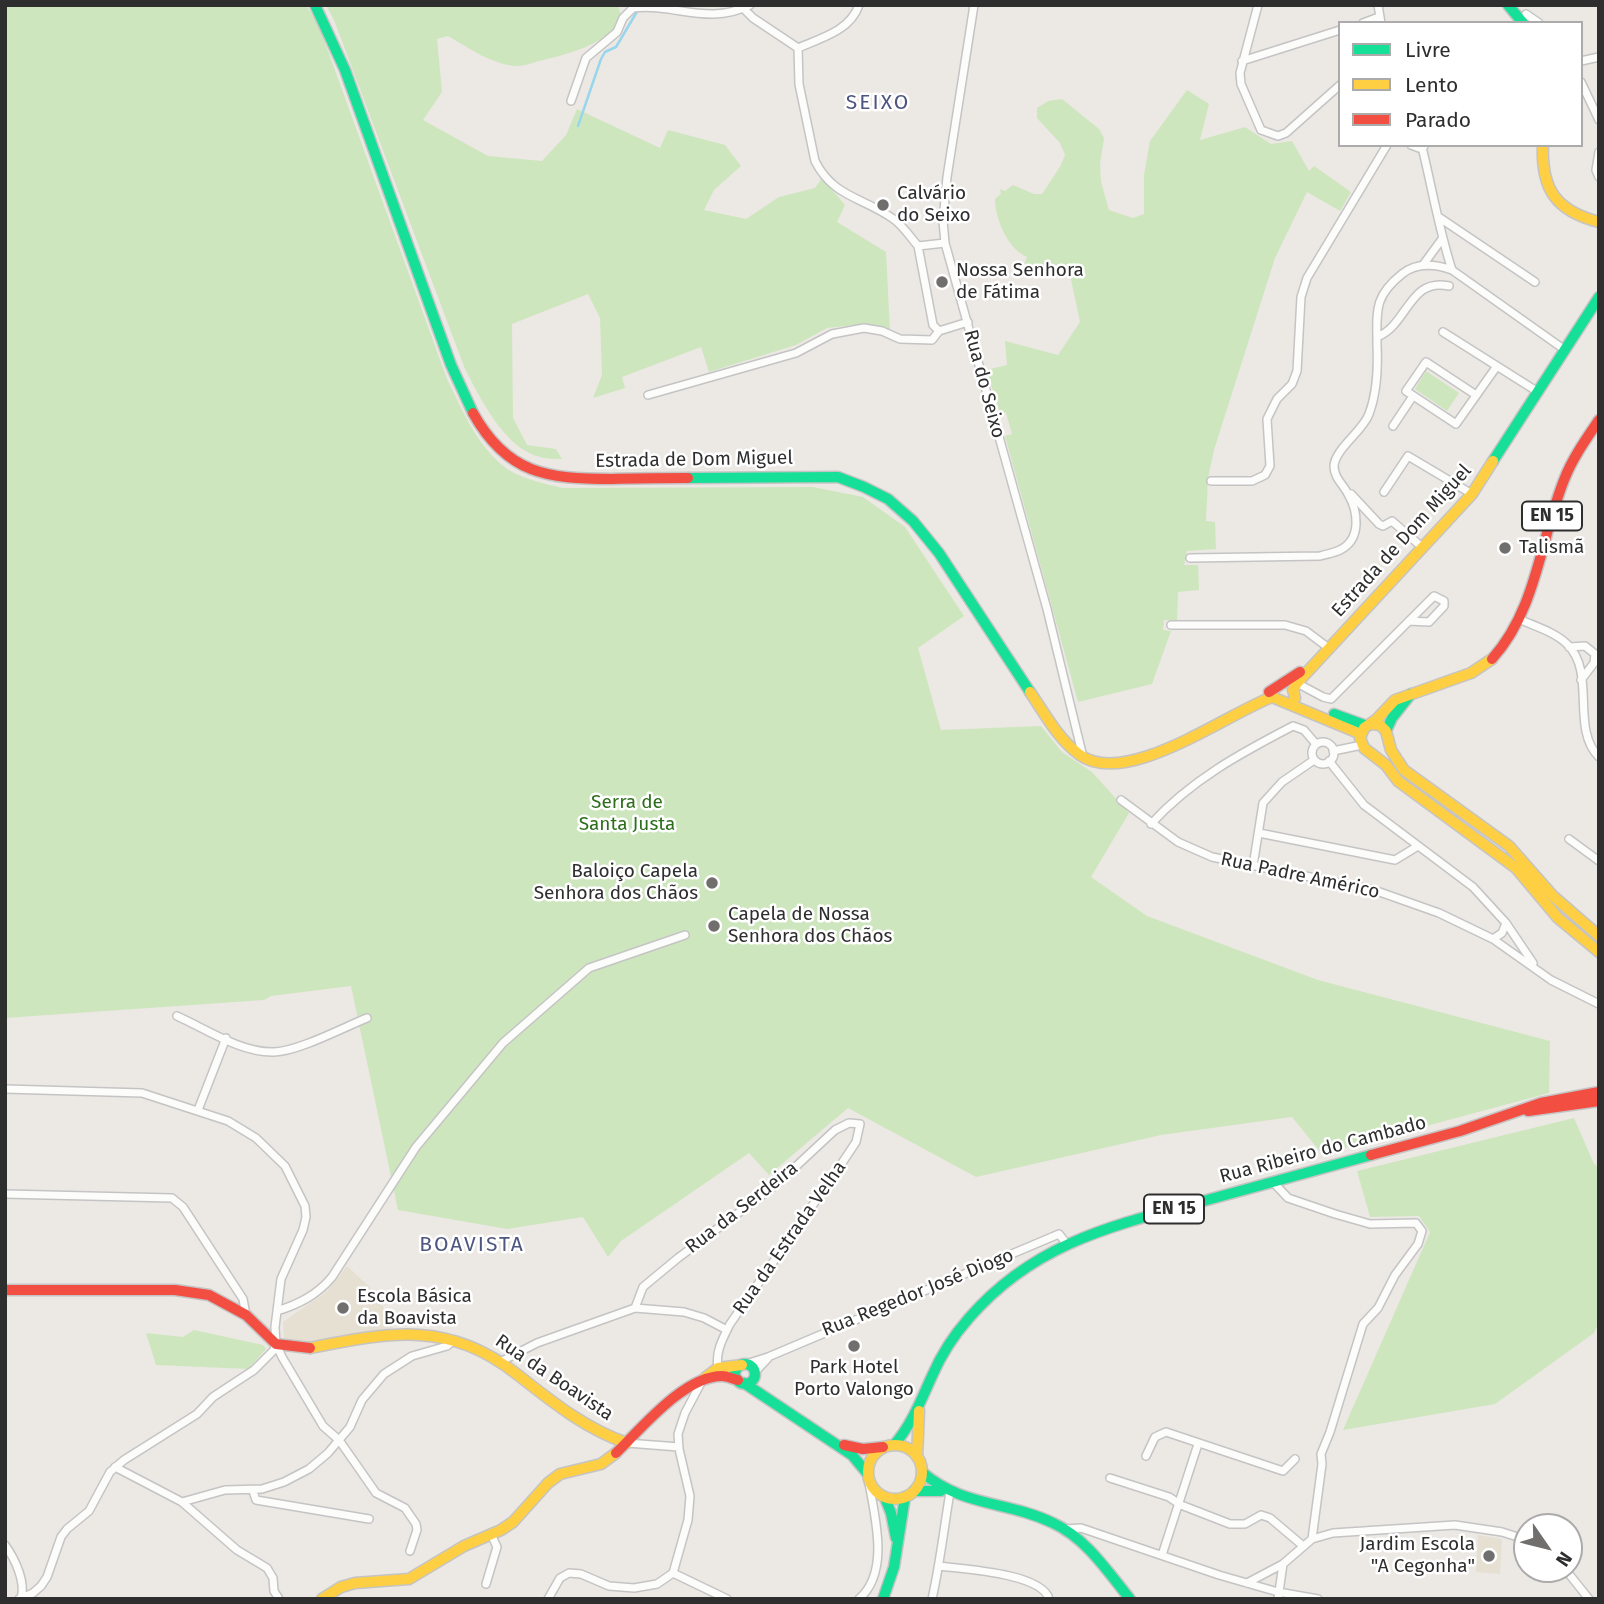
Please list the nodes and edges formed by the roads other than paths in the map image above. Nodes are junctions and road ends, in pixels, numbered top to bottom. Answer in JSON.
{"nodes":[{"id":1,"x":315,"y":5,"type":"edge"},
{"id":2,"x":859,"y":5,"type":"edge"},
{"id":3,"x":974,"y":5,"type":"edge"},
{"id":4,"x":1258,"y":5,"type":"edge"},
{"id":5,"x":1378,"y":5,"type":"edge"},
{"id":6,"x":1508,"y":5,"type":"edge"},
{"id":7,"x":747,"y":7,"type":"edge"},
{"id":8,"x":1523,"y":15,"type":"edge"},
{"id":9,"x":1380,"y":20,"type":"edge"},
{"id":10,"x":1338,"y":31,"type":"edge"},
{"id":11,"x":797,"y":48,"type":"junction"},
{"id":12,"x":1242,"y":61,"type":"junction"},
{"id":13,"x":1583,"y":86,"type":"edge"},
{"id":14,"x":1338,"y":87,"type":"edge"},
{"id":15,"x":571,"y":101,"type":"dead end"},
{"id":16,"x":1599,"y":120,"type":"edge"},
{"id":17,"x":1386,"y":147,"type":"edge"},
{"id":18,"x":1423,"y":147,"type":"edge"},
{"id":19,"x":1543,"y":147,"type":"edge"},
{"id":20,"x":1599,"y":152,"type":"edge"},
{"id":21,"x":1599,"y":177,"type":"edge"},
{"id":22,"x":1440,"y":218,"type":"junction"},
{"id":23,"x":1599,"y":222,"type":"edge"},
{"id":24,"x":1442,"y":239,"type":"junction"},
{"id":25,"x":945,"y":243,"type":"junction"},
{"id":26,"x":918,"y":246,"type":"junction"},
{"id":27,"x":1423,"y":265,"type":"junction"},
{"id":28,"x":1452,"y":270,"type":"junction"},
{"id":29,"x":1535,"y":282,"type":"dead end"},
{"id":30,"x":1449,"y":286,"type":"dead end"},
{"id":31,"x":1599,"y":297,"type":"edge"},
{"id":32,"x":968,"y":322,"type":"junction"},
{"id":33,"x":939,"y":331,"type":"junction"},
{"id":34,"x":1443,"y":332,"type":"dead end"},
{"id":35,"x":1377,"y":337,"type":"junction"},
{"id":36,"x":1565,"y":350,"type":"junction"},
{"id":37,"x":1497,"y":366,"type":"junction"},
{"id":38,"x":1538,"y":393,"type":"junction"},
{"id":39,"x":648,"y":395,"type":"dead end"},
{"id":40,"x":1476,"y":395,"type":"junction"},
{"id":41,"x":1413,"y":396,"type":"junction"},
{"id":42,"x":1599,"y":420,"type":"edge"},
{"id":43,"x":1393,"y":426,"type":"dead end"},
{"id":44,"x":1212,"y":481,"type":"dead end"},
{"id":45,"x":1347,"y":491,"type":"junction"},
{"id":46,"x":1384,"y":492,"type":"dead end"},
{"id":47,"x":1472,"y":494,"type":"junction"},
{"id":48,"x":1423,"y":548,"type":"junction"},
{"id":49,"x":1190,"y":558,"type":"dead end"},
{"id":50,"x":1519,"y":619,"type":"junction"},
{"id":51,"x":1409,"y":621,"type":"junction"},
{"id":52,"x":1171,"y":625,"type":"dead end"},
{"id":53,"x":1569,"y":647,"type":"junction"},
{"id":54,"x":1330,"y":649,"type":"junction"},
{"id":55,"x":1581,"y":680,"type":"junction"},
{"id":56,"x":1294,"y":681,"type":"junction"},
{"id":57,"x":1269,"y":692,"type":"junction"},
{"id":58,"x":1413,"y":692,"type":"junction"},
{"id":59,"x":1295,"y":698,"type":"junction"},
{"id":60,"x":1230,"y":715,"type":"junction"},
{"id":61,"x":1367,"y":736,"type":"junction"},
{"id":62,"x":1387,"y":736,"type":"junction"},
{"id":63,"x":1316,"y":744,"type":"junction"},
{"id":64,"x":1333,"y":751,"type":"junction"},
{"id":65,"x":1599,"y":757,"type":"edge"},
{"id":66,"x":1083,"y":758,"type":"junction"},
{"id":67,"x":1314,"y":760,"type":"junction"},
{"id":68,"x":1329,"y":761,"type":"junction"},
{"id":69,"x":1121,"y":800,"type":"dead end"},
{"id":70,"x":1151,"y":824,"type":"junction"},
{"id":71,"x":1259,"y":833,"type":"junction"},
{"id":72,"x":1569,"y":839,"type":"dead end"},
{"id":73,"x":1418,"y":846,"type":"junction"},
{"id":74,"x":1599,"y":861,"type":"edge"},
{"id":75,"x":1253,"y":866,"type":"junction"},
{"id":76,"x":1506,"y":923,"type":"junction"},
{"id":77,"x":685,"y":936,"type":"dead end"},
{"id":78,"x":1599,"y":936,"type":"edge"},
{"id":79,"x":1493,"y":939,"type":"junction"},
{"id":80,"x":1599,"y":952,"type":"edge"},
{"id":81,"x":1535,"y":966,"type":"junction"},
{"id":82,"x":1598,"y":1001,"type":"edge"},
{"id":83,"x":177,"y":1016,"type":"dead end"},
{"id":84,"x":367,"y":1018,"type":"dead end"},
{"id":85,"x":226,"y":1038,"type":"junction"},
{"id":86,"x":5,"y":1089,"type":"edge"},
{"id":87,"x":1599,"y":1093,"type":"edge"},
{"id":88,"x":1599,"y":1101,"type":"edge"},
{"id":89,"x":198,"y":1110,"type":"junction"},
{"id":90,"x":1521,"y":1111,"type":"junction"},
{"id":91,"x":860,"y":1124,"type":"joint"},
{"id":92,"x":1273,"y":1182,"type":"junction"},
{"id":93,"x":5,"y":1194,"type":"edge"},
{"id":94,"x":1066,"y":1243,"type":"junction"},
{"id":95,"x":5,"y":1290,"type":"edge"},
{"id":96,"x":236,"y":1290,"type":"junction"},
{"id":97,"x":228,"y":1304,"type":"junction"},
{"id":98,"x":635,"y":1308,"type":"junction"},
{"id":99,"x":277,"y":1311,"type":"junction"},
{"id":100,"x":246,"y":1315,"type":"junction"},
{"id":101,"x":727,"y":1330,"type":"junction"},
{"id":102,"x":454,"y":1340,"type":"junction"},
{"id":103,"x":276,"y":1344,"type":"junction"},
{"id":104,"x":719,"y":1352,"type":"junction"},
{"id":105,"x":768,"y":1357,"type":"junction"},
{"id":106,"x":500,"y":1362,"type":"junction"},
{"id":107,"x":740,"y":1365,"type":"junction"},
{"id":108,"x":715,"y":1367,"type":"junction"},
{"id":109,"x":754,"y":1375,"type":"junction"},
{"id":110,"x":737,"y":1380,"type":"junction"},
{"id":111,"x":702,"y":1381,"type":"junction"},
{"id":112,"x":771,"y":1401,"type":"junction"},
{"id":113,"x":920,"y":1404,"type":"junction"},
{"id":114,"x":821,"y":1434,"type":"junction"},
{"id":115,"x":339,"y":1440,"type":"junction"},
{"id":116,"x":627,"y":1443,"type":"junction"},
{"id":117,"x":1198,"y":1444,"type":"junction"},
{"id":118,"x":889,"y":1446,"type":"junction"},
{"id":119,"x":678,"y":1447,"type":"junction"},
{"id":120,"x":1146,"y":1456,"type":"dead end"},
{"id":121,"x":917,"y":1457,"type":"junction"},
{"id":122,"x":1295,"y":1459,"type":"dead end"},
{"id":123,"x":115,"y":1467,"type":"junction"},
{"id":124,"x":922,"y":1472,"type":"junction"},
{"id":125,"x":868,"y":1478,"type":"junction"},
{"id":126,"x":1110,"y":1479,"type":"dead end"},
{"id":127,"x":253,"y":1491,"type":"junction"},
{"id":128,"x":950,"y":1492,"type":"junction"},
{"id":129,"x":910,"y":1494,"type":"junction"},
{"id":130,"x":885,"y":1498,"type":"junction"},
{"id":131,"x":182,"y":1502,"type":"junction"},
{"id":132,"x":1178,"y":1502,"type":"junction"},
{"id":133,"x":369,"y":1519,"type":"dead end"},
{"id":134,"x":1064,"y":1528,"type":"junction"},
{"id":135,"x":491,"y":1534,"type":"junction"},
{"id":136,"x":1513,"y":1536,"type":"edge"},
{"id":137,"x":1312,"y":1539,"type":"junction"},
{"id":138,"x":897,"y":1540,"type":"junction"},
{"id":139,"x":5,"y":1545,"type":"edge"},
{"id":140,"x":1302,"y":1545,"type":"junction"},
{"id":141,"x":410,"y":1551,"type":"dead end"},
{"id":142,"x":1162,"y":1555,"type":"junction"},
{"id":143,"x":1283,"y":1564,"type":"junction"},
{"id":144,"x":939,"y":1566,"type":"junction"},
{"id":145,"x":673,"y":1573,"type":"junction"},
{"id":146,"x":1247,"y":1583,"type":"junction"},
{"id":147,"x":1576,"y":1583,"type":"edge"},
{"id":148,"x":486,"y":1584,"type":"dead end"},
{"id":149,"x":1278,"y":1595,"type":"edge"},
{"id":150,"x":278,"y":1597,"type":"edge"},
{"id":151,"x":20,"y":1598,"type":"edge"},
{"id":152,"x":268,"y":1599,"type":"edge"},
{"id":153,"x":323,"y":1599,"type":"edge"},
{"id":154,"x":548,"y":1599,"type":"edge"},
{"id":155,"x":727,"y":1599,"type":"edge"},
{"id":156,"x":859,"y":1599,"type":"edge"},
{"id":157,"x":883,"y":1599,"type":"edge"},
{"id":158,"x":932,"y":1599,"type":"edge"},
{"id":159,"x":1049,"y":1599,"type":"edge"},
{"id":160,"x":1130,"y":1599,"type":"edge"},
{"id":161,"x":1318,"y":1599,"type":"edge"},
{"id":162,"x":1589,"y":1599,"type":"edge"}],
"edges":[{"from":1,"to":66,"type":"main road","name":"Estrada de Dom Miguel"},
{"from":2,"to":11,"type":"street"},
{"from":3,"to":25,"type":"street","name":"Rua do Seixo"},
{"from":4,"to":12,"type":"street"},
{"from":5,"to":9,"type":"street"},
{"from":6,"to":8,"type":"main road"},
{"from":7,"to":11,"type":"street"},
{"from":7,"to":15,"type":"street"},
{"from":10,"to":12,"type":"street"},
{"from":11,"to":26,"type":"street"},
{"from":12,"to":14,"type":"street"},
{"from":13,"to":16,"type":"street"},
{"from":17,"to":44,"type":"street"},
{"from":18,"to":22,"type":"street"},
{"from":19,"to":23,"type":"main road"},
{"from":20,"to":21,"type":"street"},
{"from":22,"to":24,"type":"street"},
{"from":22,"to":29,"type":"street"},
{"from":24,"to":27,"type":"street"},
{"from":24,"to":28,"type":"street"},
{"from":25,"to":26,"type":"street"},
{"from":25,"to":32,"type":"street","name":"Rua do Seixo"},
{"from":26,"to":33,"type":"street"},
{"from":27,"to":28,"type":"street"},
{"from":27,"to":35,"type":"street"},
{"from":28,"to":36,"type":"street"},
{"from":30,"to":35,"type":"street"},
{"from":31,"to":36,"type":"main road","name":"Estrada de Dom Miguel"},
{"from":32,"to":33,"type":"street"},
{"from":32,"to":66,"type":"street","name":"Rua do Seixo"},
{"from":33,"to":39,"type":"street"},
{"from":34,"to":37,"type":"street"},
{"from":35,"to":45,"type":"street"},
{"from":36,"to":38,"type":"main road","name":"Estrada de Dom Miguel"},
{"from":37,"to":38,"type":"street"},
{"from":37,"to":40,"type":"street"},
{"from":38,"to":47,"type":"main road","name":"Estrada de Dom Miguel"},
{"from":40,"to":41,"type":"street"},
{"from":40,"to":41,"type":"street"},
{"from":41,"to":43,"type":"street"},
{"from":42,"to":50,"type":"main road","number":"EN 15"},
{"from":45,"to":48,"type":"street"},
{"from":45,"to":49,"type":"street"},
{"from":46,"to":47,"type":"street"},
{"from":47,"to":48,"type":"main road","name":"Estrada de Dom Miguel"},
{"from":48,"to":54,"type":"main road","name":"Estrada de Dom Miguel"},
{"from":50,"to":53,"type":"street"},
{"from":50,"to":58,"type":"main road","number":"EN 15"},
{"from":51,"to":51,"type":"street"},
{"from":51,"to":56,"type":"street"},
{"from":52,"to":54,"type":"street"},
{"from":53,"to":55,"type":"street"},
{"from":53,"to":55,"type":"street"},
{"from":54,"to":56,"type":"main road","name":"Estrada de Dom Miguel"},
{"from":55,"to":65,"type":"street"},
{"from":56,"to":57,"type":"main road","name":"Estrada de Dom Miguel"},
{"from":56,"to":59,"type":"main road"},
{"from":57,"to":59,"type":"main road"},
{"from":57,"to":60,"type":"main road","name":"Estrada de Dom Miguel"},
{"from":58,"to":61,"type":"main road","number":"EN 15"},
{"from":58,"to":62,"type":"main road"},
{"from":59,"to":61,"type":"main road"},
{"from":60,"to":61,"type":"main road","name":"Estrada de Dom Miguel"},
{"from":60,"to":66,"type":"main road","name":"Estrada de Dom Miguel"},
{"from":61,"to":62,"type":"main road"},
{"from":61,"to":62,"type":"main road"},
{"from":61,"to":64,"type":"street"},
{"from":61,"to":80,"type":"main road"},
{"from":62,"to":78,"type":"main road"},
{"from":63,"to":64,"type":"street"},
{"from":63,"to":67,"type":"street"},
{"from":63,"to":70,"type":"street"},
{"from":64,"to":68,"type":"street"},
{"from":67,"to":68,"type":"street"},
{"from":67,"to":71,"type":"street"},
{"from":68,"to":73,"type":"street"},
{"from":69,"to":70,"type":"street","name":"Rua Padre Américo"},
{"from":70,"to":75,"type":"street","name":"Rua Padre Américo"},
{"from":71,"to":73,"type":"street"},
{"from":71,"to":75,"type":"street"},
{"from":72,"to":74,"type":"street"},
{"from":73,"to":76,"type":"street"},
{"from":75,"to":79,"type":"street","name":"Rua Padre Américo"},
{"from":76,"to":79,"type":"street"},
{"from":76,"to":81,"type":"street"},
{"from":77,"to":99,"type":"street"},
{"from":79,"to":81,"type":"street","name":"Rua Padre Américo"},
{"from":81,"to":82,"type":"street","name":"Rua Padre Américo"},
{"from":83,"to":85,"type":"street"},
{"from":84,"to":85,"type":"street"},
{"from":85,"to":89,"type":"street"},
{"from":86,"to":89,"type":"street"},
{"from":87,"to":90,"type":"main road","name":"Rua Ribeiro do Cambado","number":"EN 15"},
{"from":88,"to":90,"type":"main road","name":"Rua Ribeiro do Cambado","number":"EN 15"},
{"from":89,"to":99,"type":"street"},
{"from":90,"to":92,"type":"main road","name":"Rua Ribeiro do Cambado","number":"EN 15"},
{"from":91,"to":98,"type":"street","name":"Rua da Serdeira"},
{"from":91,"to":101,"type":"street","name":"Rua da Estrada Velha"},
{"from":92,"to":94,"type":"main road","name":"Rua Ribeiro do Cambado","number":"EN 15"},
{"from":92,"to":137,"type":"street"},
{"from":93,"to":96,"type":"street"},
{"from":94,"to":105,"type":"street","name":"Rua Regedor José Diogo"},
{"from":94,"to":113,"type":"main road","name":"Rua Ribeiro do Cambado","number":"EN 15"},
{"from":95,"to":97,"type":"main road"},
{"from":96,"to":97,"type":"street"},
{"from":96,"to":100,"type":"street"},
{"from":97,"to":100,"type":"main road"},
{"from":98,"to":101,"type":"street"},
{"from":98,"to":106,"type":"street"},
{"from":99,"to":103,"type":"street"},
{"from":100,"to":103,"type":"main road"},
{"from":101,"to":104,"type":"street","name":"Rua da Estrada Velha"},
{"from":102,"to":103,"type":"main road","name":"Rua da Boavista"},
{"from":102,"to":106,"type":"main road","name":"Rua da Boavista"},
{"from":102,"to":115,"type":"street"},
{"from":103,"to":115,"type":"street"},
{"from":103,"to":123,"type":"street"},
{"from":104,"to":107,"type":"street"},
{"from":104,"to":108,"type":"street","name":"Rua da Estrada Velha"},
{"from":105,"to":107,"type":"street","name":"Rua Regedor José Diogo"},
{"from":105,"to":109,"type":"street","name":"Rua Regedor José Diogo"},
{"from":106,"to":116,"type":"main road","name":"Rua da Boavista"},
{"from":107,"to":108,"type":"main road"},
{"from":107,"to":109,"type":"main road"},
{"from":107,"to":110,"type":"main road"},
{"from":108,"to":110,"type":"main road"},
{"from":108,"to":111,"type":"main road","name":"Rua da Boavista"},
{"from":109,"to":110,"type":"main road"},
{"from":109,"to":112,"type":"main road"},
{"from":110,"to":111,"type":"main road","name":"Rua da Boavista"},
{"from":110,"to":112,"type":"main road"},
{"from":111,"to":116,"type":"main road","name":"Rua da Boavista"},
{"from":111,"to":119,"type":"street"},
{"from":112,"to":114,"type":"main road"},
{"from":113,"to":118,"type":"main road","number":"EN 15"},
{"from":113,"to":121,"type":"main road","number":"EN 15"},
{"from":114,"to":118,"type":"main road"},
{"from":114,"to":125,"type":"main road"},
{"from":115,"to":127,"type":"street"},
{"from":115,"to":141,"type":"street"},
{"from":116,"to":119,"type":"street","name":"Rua da Boavista"},
{"from":116,"to":135,"type":"main road"},
{"from":117,"to":120,"type":"street"},
{"from":117,"to":122,"type":"street"},
{"from":117,"to":132,"type":"street"},
{"from":118,"to":121,"type":"main road"},
{"from":118,"to":125,"type":"main road"},
{"from":119,"to":145,"type":"street"},
{"from":121,"to":124,"type":"main road"},
{"from":123,"to":131,"type":"street"},
{"from":123,"to":151,"type":"street"},
{"from":124,"to":128,"type":"main road"},
{"from":124,"to":129,"type":"main road"},
{"from":125,"to":130,"type":"main road"},
{"from":125,"to":156,"type":"street"},
{"from":126,"to":132,"type":"street"},
{"from":127,"to":131,"type":"street"},
{"from":127,"to":133,"type":"street"},
{"from":128,"to":129,"type":"main road"},
{"from":128,"to":134,"type":"main road"},
{"from":128,"to":144,"type":"street"},
{"from":129,"to":130,"type":"main road"},
{"from":129,"to":138,"type":"main road"},
{"from":130,"to":138,"type":"main road"},
{"from":131,"to":150,"type":"street"},
{"from":132,"to":140,"type":"street"},
{"from":132,"to":142,"type":"street"},
{"from":134,"to":142,"type":"street"},
{"from":134,"to":160,"type":"main road"},
{"from":135,"to":148,"type":"street"},
{"from":135,"to":153,"type":"main road"},
{"from":136,"to":137,"type":"street"},
{"from":137,"to":140,"type":"street"},
{"from":138,"to":157,"type":"main road"},
{"from":139,"to":151,"type":"street"},
{"from":140,"to":143,"type":"street"},
{"from":142,"to":146,"type":"street"},
{"from":143,"to":146,"type":"street"},
{"from":143,"to":149,"type":"street"},
{"from":144,"to":158,"type":"street"},
{"from":144,"to":159,"type":"street"},
{"from":145,"to":154,"type":"street"},
{"from":145,"to":155,"type":"street"},
{"from":146,"to":149,"type":"street"},
{"from":147,"to":162,"type":"street"},
{"from":149,"to":161,"type":"street"},
{"from":150,"to":152,"type":"street"}]}
